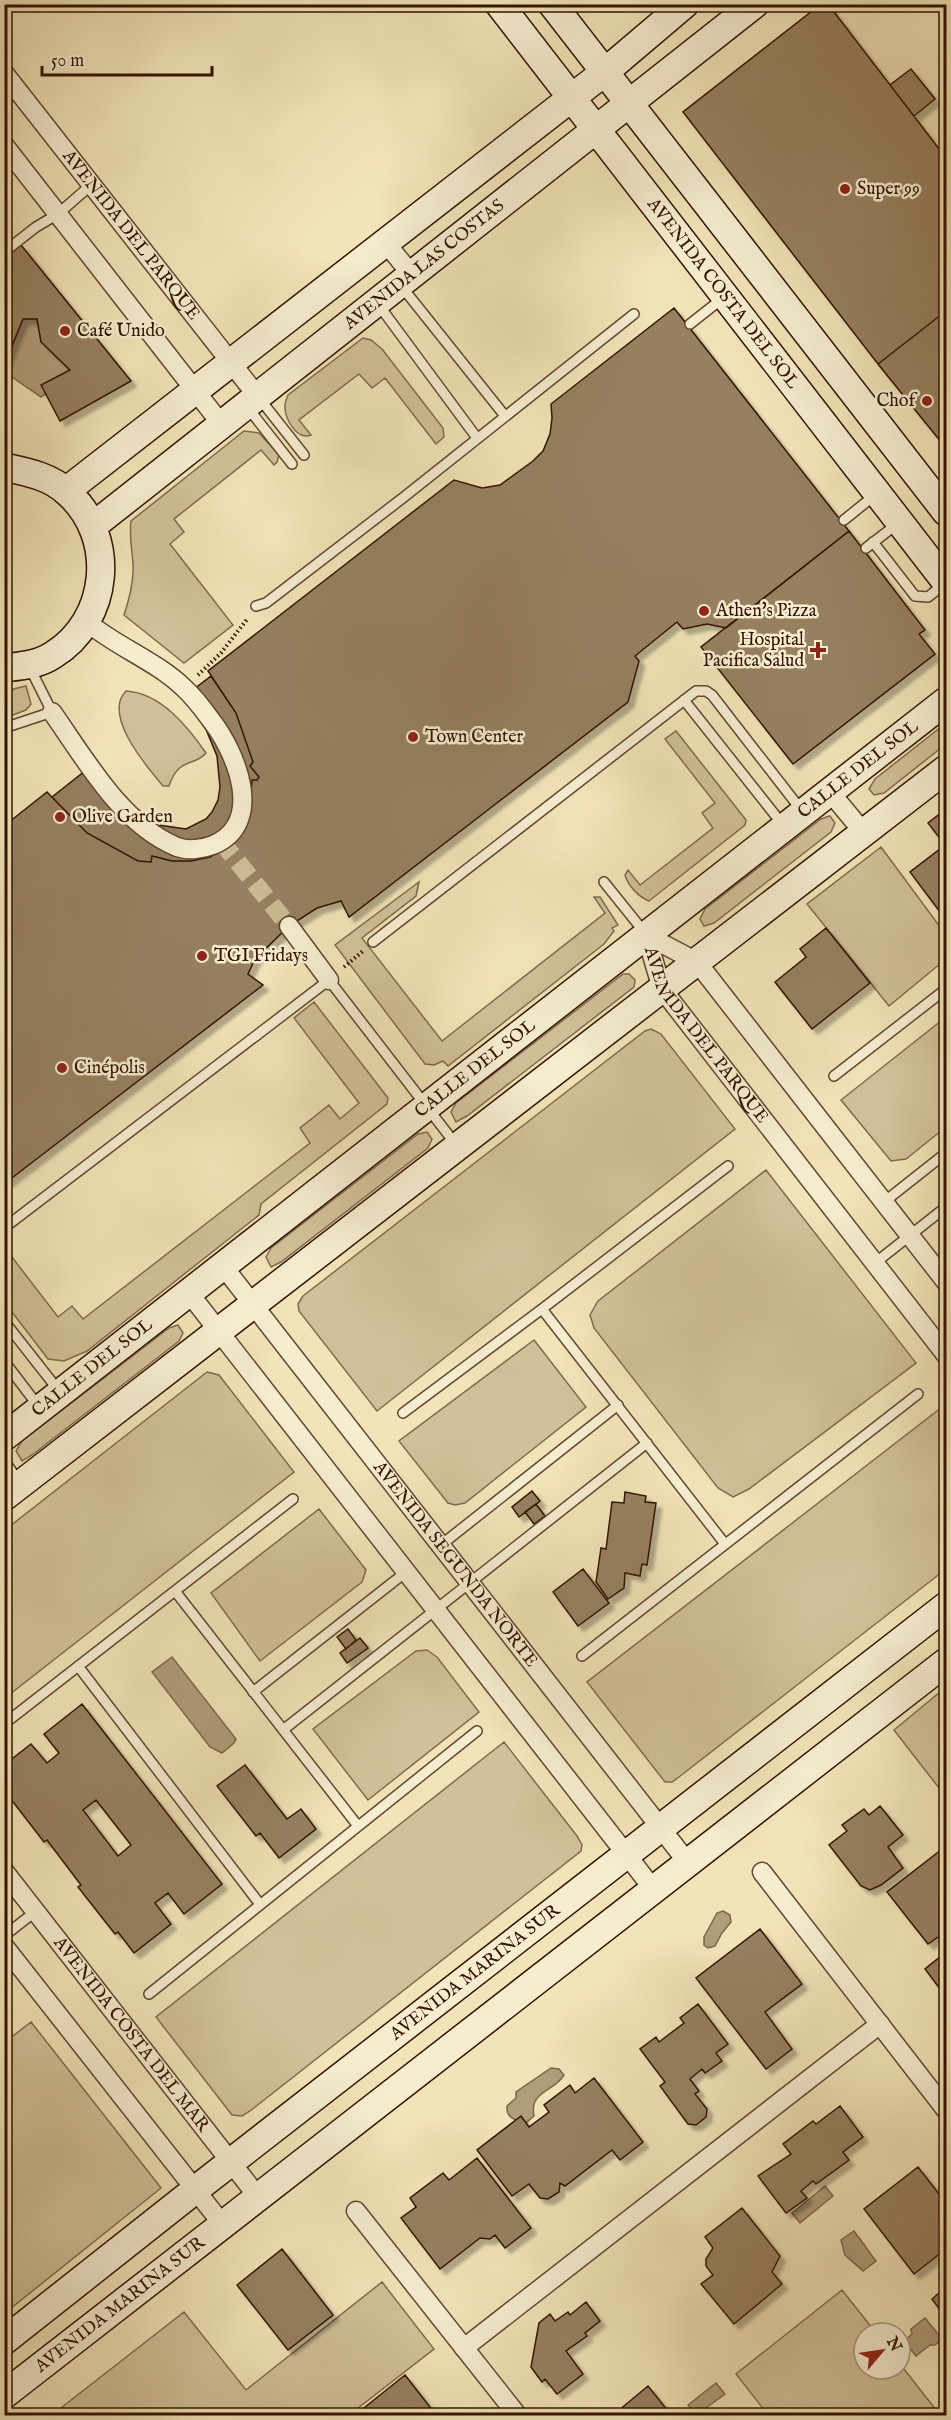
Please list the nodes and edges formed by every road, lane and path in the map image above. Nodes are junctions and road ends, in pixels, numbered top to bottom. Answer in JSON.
{"nodes":[{"id":1,"x":499,"y":4,"type":"edge"},
{"id":2,"x":552,"y":4,"type":"edge"},
{"id":3,"x":685,"y":4,"type":"edge"},
{"id":4,"x":755,"y":4,"type":"edge"},
{"id":5,"x":606,"y":71,"type":"junction"},
{"id":6,"x":4,"y":73,"type":"edge"},
{"id":7,"x":572,"y":97,"type":"junction"},
{"id":8,"x":630,"y":102,"type":"junction"},
{"id":9,"x":596,"y":129,"type":"junction"},
{"id":10,"x":4,"y":145,"type":"edge"},
{"id":11,"x":91,"y":185,"type":"junction"},
{"id":12,"x":58,"y":214,"type":"junction"},
{"id":13,"x":386,"y":242,"type":"junction"},
{"id":14,"x":4,"y":252,"type":"edge"},
{"id":15,"x":406,"y":280,"type":"junction"},
{"id":16,"x":724,"y":297,"type":"junction"},
{"id":17,"x":377,"y":302,"type":"junction"},
{"id":18,"x":634,"y":314,"type":"dead end"},
{"id":19,"x":690,"y":324,"type":"dead end"},
{"id":20,"x":229,"y":363,"type":"junction"},
{"id":21,"x":195,"y":390,"type":"junction"},
{"id":22,"x":252,"y":401,"type":"junction"},
{"id":23,"x":504,"y":416,"type":"junction"},
{"id":24,"x":222,"y":425,"type":"junction"},
{"id":25,"x":477,"y":438,"type":"junction"},
{"id":26,"x":304,"y":455,"type":"dead end"},
{"id":27,"x":292,"y":464,"type":"dead end"},
{"id":28,"x":4,"y":467,"type":"edge"},
{"id":29,"x":66,"y":491,"type":"junction"},
{"id":30,"x":877,"y":493,"type":"junction"},
{"id":31,"x":946,"y":512,"type":"edge"},
{"id":32,"x":844,"y":520,"type":"dead end"},
{"id":33,"x":900,"y":522,"type":"junction"},
{"id":34,"x":93,"y":526,"type":"junction"},
{"id":35,"x":946,"y":582,"type":"edge"},
{"id":36,"x":256,"y":606,"type":"joint"},
{"id":37,"x":87,"y":622,"type":"junction"},
{"id":38,"x":17,"y":667,"type":"edge"},
{"id":39,"x":184,"y":688,"type":"junction"},
{"id":40,"x":684,"y":700,"type":"junction"},
{"id":41,"x":946,"y":701,"type":"edge"},
{"id":42,"x":52,"y":712,"type":"junction"},
{"id":43,"x":4,"y":728,"type":"edge"},
{"id":44,"x":946,"y":769,"type":"edge"},
{"id":45,"x":830,"y":792,"type":"junction"},
{"id":46,"x":794,"y":821,"type":"junction"},
{"id":47,"x":864,"y":833,"type":"junction"},
{"id":48,"x":604,"y":882,"type":"dead end"},
{"id":49,"x":289,"y":926,"type":"tunnel mouth"},
{"id":50,"x":646,"y":935,"type":"junction"},
{"id":51,"x":373,"y":942,"type":"joint"},
{"id":52,"x":697,"y":962,"type":"junction"},
{"id":53,"x":329,"y":980,"type":"junction"},
{"id":54,"x":946,"y":988,"type":"edge"},
{"id":55,"x":662,"y":989,"type":"junction"},
{"id":56,"x":834,"y":1076,"type":"dead end"},
{"id":57,"x":428,"y":1107,"type":"junction"},
{"id":58,"x":458,"y":1146,"type":"junction"},
{"id":59,"x":946,"y":1153,"type":"edge"},
{"id":60,"x":728,"y":1166,"type":"dead end"},
{"id":61,"x":884,"y":1202,"type":"junction"},
{"id":62,"x":946,"y":1207,"type":"edge"},
{"id":63,"x":4,"y":1228,"type":"edge"},
{"id":64,"x":910,"y":1236,"type":"junction"},
{"id":65,"x":875,"y":1263,"type":"junction"},
{"id":66,"x":223,"y":1266,"type":"junction"},
{"id":67,"x":946,"y":1282,"type":"edge"},
{"id":68,"x":189,"y":1293,"type":"junction"},
{"id":69,"x":253,"y":1304,"type":"junction"},
{"id":70,"x":542,"y":1309,"type":"junction"},
{"id":71,"x":4,"y":1321,"type":"edge"},
{"id":72,"x":219,"y":1331,"type":"junction"},
{"id":73,"x":946,"y":1355,"type":"edge"},
{"id":74,"x":4,"y":1361,"type":"edge"},
{"id":75,"x":918,"y":1394,"type":"dead end"},
{"id":76,"x":50,"y":1401,"type":"junction"},
{"id":77,"x":618,"y":1405,"type":"junction"},
{"id":78,"x":403,"y":1413,"type":"dead end"},
{"id":79,"x":4,"y":1437,"type":"edge"},
{"id":80,"x":647,"y":1443,"type":"junction"},
{"id":81,"x":9,"y":1484,"type":"edge"},
{"id":82,"x":293,"y":1499,"type":"dead end"},
{"id":83,"x":725,"y":1544,"type":"junction"},
{"id":84,"x":441,"y":1545,"type":"junction"},
{"id":85,"x":406,"y":1572,"type":"junction"},
{"id":86,"x":470,"y":1583,"type":"junction"},
{"id":87,"x":175,"y":1592,"type":"junction"},
{"id":88,"x":946,"y":1606,"type":"edge"},
{"id":89,"x":436,"y":1610,"type":"junction"},
{"id":90,"x":582,"y":1656,"type":"dead end"},
{"id":91,"x":946,"y":1662,"type":"edge"},
{"id":92,"x":78,"y":1666,"type":"junction"},
{"id":93,"x":253,"y":1692,"type":"junction"},
{"id":94,"x":4,"y":1724,"type":"edge"},
{"id":95,"x":283,"y":1730,"type":"junction"},
{"id":96,"x":477,"y":1731,"type":"dead end"},
{"id":97,"x":358,"y":1826,"type":"junction"},
{"id":98,"x":661,"y":1828,"type":"junction"},
{"id":99,"x":626,"y":1855,"type":"junction"},
{"id":100,"x":688,"y":1863,"type":"junction"},
{"id":101,"x":4,"y":1871,"type":"edge"},
{"id":102,"x":762,"y":1872,"type":"dead end"},
{"id":103,"x":654,"y":1890,"type":"junction"},
{"id":104,"x":259,"y":1903,"type":"junction"},
{"id":105,"x":36,"y":1911,"type":"junction"},
{"id":106,"x":4,"y":1936,"type":"edge"},
{"id":107,"x":4,"y":1946,"type":"edge"},
{"id":108,"x":149,"y":1994,"type":"dead end"},
{"id":109,"x":880,"y":2024,"type":"junction"},
{"id":110,"x":946,"y":2110,"type":"edge"},
{"id":111,"x":232,"y":2162,"type":"junction"},
{"id":112,"x":195,"y":2190,"type":"junction"},
{"id":113,"x":258,"y":2197,"type":"junction"},
{"id":114,"x":356,"y":2211,"type":"dead end"},
{"id":115,"x":223,"y":2225,"type":"junction"},
{"id":116,"x":4,"y":2341,"type":"edge"},
{"id":117,"x":464,"y":2348,"type":"junction"},
{"id":118,"x":4,"y":2396,"type":"edge"},
{"id":119,"x":518,"y":2415,"type":"edge"}],
"edges":[{"from":1,"to":7,"type":"street","name":"AVENIDA COSTA DEL SOL"},
{"from":2,"to":5,"type":"street"},
{"from":3,"to":5,"type":"street"},
{"from":4,"to":8,"type":"street","name":"AVENIDA LAS COSTAS"},
{"from":5,"to":7,"type":"street"},
{"from":5,"to":8,"type":"street"},
{"from":6,"to":11,"type":"street","name":"AVENIDA DEL PARQUE"},
{"from":7,"to":9,"type":"street","name":"AVENIDA COSTA DEL SOL"},
{"from":7,"to":13,"type":"street"},
{"from":8,"to":9,"type":"street","name":"AVENIDA LAS COSTAS"},
{"from":8,"to":31,"type":"street"},
{"from":9,"to":15,"type":"street","name":"AVENIDA LAS COSTAS"},
{"from":9,"to":16,"type":"street","name":"AVENIDA COSTA DEL SOL"},
{"from":10,"to":12,"type":"street"},
{"from":11,"to":12,"type":"lane"},
{"from":11,"to":20,"type":"street","name":"AVENIDA DEL PARQUE"},
{"from":12,"to":14,"type":"lane"},
{"from":12,"to":21,"type":"street"},
{"from":13,"to":15,"type":"street"},
{"from":13,"to":20,"type":"street"},
{"from":15,"to":17,"type":"street","name":"AVENIDA LAS COSTAS"},
{"from":15,"to":23,"type":"lane"},
{"from":16,"to":19,"type":"lane"},
{"from":16,"to":30,"type":"street","name":"AVENIDA COSTA DEL SOL"},
{"from":17,"to":22,"type":"street","name":"AVENIDA LAS COSTAS"},
{"from":17,"to":25,"type":"lane"},
{"from":18,"to":23,"type":"lane"},
{"from":20,"to":21,"type":"street"},
{"from":20,"to":22,"type":"street","name":"AVENIDA DEL PARQUE"},
{"from":21,"to":24,"type":"street"},
{"from":21,"to":29,"type":"street"},
{"from":22,"to":24,"type":"street","name":"AVENIDA LAS COSTAS"},
{"from":22,"to":26,"type":"lane"},
{"from":22,"to":27,"type":"lane"},
{"from":23,"to":25,"type":"lane"},
{"from":24,"to":34,"type":"street","name":"AVENIDA LAS COSTAS"},
{"from":25,"to":36,"type":"lane"},
{"from":28,"to":29,"type":"street"},
{"from":29,"to":34,"type":"street"},
{"from":30,"to":32,"type":"lane"},
{"from":30,"to":33,"type":"street","name":"AVENIDA COSTA DEL SOL"},
{"from":33,"to":35,"type":"street","name":"AVENIDA COSTA DEL SOL"},
{"from":33,"to":35,"type":"lane"},
{"from":34,"to":37,"type":"street"},
{"from":36,"to":39,"type":"path"},
{"from":37,"to":38,"type":"street"},
{"from":37,"to":39,"type":"street"},
{"from":38,"to":42,"type":"lane"},
{"from":39,"to":42,"type":"street"},
{"from":40,"to":46,"type":"lane"},
{"from":40,"to":46,"type":"lane"},
{"from":40,"to":51,"type":"lane"},
{"from":41,"to":45,"type":"street","name":"CALLE DEL SOL"},
{"from":42,"to":43,"type":"lane"},
{"from":44,"to":47,"type":"street"},
{"from":45,"to":46,"type":"street","name":"CALLE DEL SOL"},
{"from":45,"to":47,"type":"street"},
{"from":46,"to":50,"type":"street","name":"CALLE DEL SOL"},
{"from":47,"to":52,"type":"street"},
{"from":48,"to":50,"type":"lane"},
{"from":49,"to":53,"type":"street"},
{"from":50,"to":52,"type":"street","name":"AVENIDA DEL PARQUE"},
{"from":50,"to":55,"type":"street","name":"AVENIDA DEL PARQUE"},
{"from":50,"to":57,"type":"street","name":"CALLE DEL SOL"},
{"from":51,"to":53,"type":"path"},
{"from":52,"to":55,"type":"street"},
{"from":52,"to":61,"type":"street","name":"AVENIDA DEL PARQUE"},
{"from":53,"to":57,"type":"lane"},
{"from":53,"to":63,"type":"lane"},
{"from":54,"to":56,"type":"lane"},
{"from":55,"to":58,"type":"street"},
{"from":55,"to":65,"type":"street","name":"AVENIDA DEL PARQUE"},
{"from":57,"to":58,"type":"lane"},
{"from":57,"to":66,"type":"street","name":"CALLE DEL SOL"},
{"from":58,"to":69,"type":"street"},
{"from":59,"to":61,"type":"lane"},
{"from":60,"to":70,"type":"lane"},
{"from":61,"to":64,"type":"street","name":"AVENIDA DEL PARQUE"},
{"from":62,"to":64,"type":"lane"},
{"from":64,"to":65,"type":"lane"},
{"from":64,"to":67,"type":"street","name":"AVENIDA DEL PARQUE"},
{"from":65,"to":73,"type":"street","name":"AVENIDA DEL PARQUE"},
{"from":66,"to":68,"type":"street","name":"CALLE DEL SOL"},
{"from":66,"to":69,"type":"street","name":"AVENIDA SEGUNDA NORTE"},
{"from":68,"to":72,"type":"street"},
{"from":68,"to":76,"type":"street","name":"CALLE DEL SOL"},
{"from":69,"to":72,"type":"street"},
{"from":69,"to":84,"type":"street","name":"AVENIDA SEGUNDA NORTE"},
{"from":70,"to":77,"type":"lane"},
{"from":70,"to":78,"type":"lane"},
{"from":71,"to":76,"type":"lane"},
{"from":72,"to":81,"type":"street"},
{"from":72,"to":85,"type":"street"},
{"from":74,"to":76,"type":"lane"},
{"from":75,"to":83,"type":"lane"},
{"from":76,"to":79,"type":"street","name":"CALLE DEL SOL"},
{"from":77,"to":80,"type":"lane"},
{"from":77,"to":84,"type":"lane"},
{"from":80,"to":83,"type":"lane"},
{"from":80,"to":86,"type":"lane"},
{"from":82,"to":87,"type":"lane"},
{"from":83,"to":90,"type":"lane"},
{"from":84,"to":86,"type":"street","name":"AVENIDA SEGUNDA NORTE"},
{"from":85,"to":89,"type":"street"},
{"from":85,"to":93,"type":"lane"},
{"from":86,"to":89,"type":"lane"},
{"from":86,"to":98,"type":"street","name":"AVENIDA SEGUNDA NORTE"},
{"from":87,"to":92,"type":"lane"},
{"from":87,"to":93,"type":"lane"},
{"from":88,"to":98,"type":"street","name":"AVENIDA MARINA SUR"},
{"from":89,"to":95,"type":"lane"},
{"from":89,"to":99,"type":"street"},
{"from":91,"to":100,"type":"street","name":"AVENIDA MARINA SUR"},
{"from":92,"to":94,"type":"lane"},
{"from":92,"to":104,"type":"lane"},
{"from":93,"to":95,"type":"lane"},
{"from":95,"to":97,"type":"lane"},
{"from":96,"to":97,"type":"lane"},
{"from":97,"to":104,"type":"lane"},
{"from":98,"to":99,"type":"street","name":"AVENIDA MARINA SUR"},
{"from":98,"to":100,"type":"street","name":"AVENIDA SEGUNDA NORTE"},
{"from":99,"to":103,"type":"street"},
{"from":99,"to":111,"type":"street","name":"AVENIDA MARINA SUR"},
{"from":100,"to":103,"type":"street","name":"AVENIDA MARINA SUR"},
{"from":101,"to":105,"type":"street","name":"AVENIDA COSTA DEL MAR"},
{"from":102,"to":109,"type":"street"},
{"from":103,"to":113,"type":"street","name":"AVENIDA MARINA SUR"},
{"from":104,"to":108,"type":"lane"},
{"from":105,"to":106,"type":"lane"},
{"from":105,"to":111,"type":"street","name":"AVENIDA COSTA DEL MAR"},
{"from":107,"to":112,"type":"street"},
{"from":109,"to":110,"type":"street"},
{"from":109,"to":117,"type":"street"},
{"from":111,"to":112,"type":"street","name":"AVENIDA MARINA SUR"},
{"from":111,"to":113,"type":"street","name":"AVENIDA COSTA DEL MAR"},
{"from":112,"to":115,"type":"street"},
{"from":112,"to":116,"type":"street","name":"AVENIDA MARINA SUR"},
{"from":113,"to":115,"type":"street","name":"AVENIDA MARINA SUR"},
{"from":114,"to":117,"type":"street"},
{"from":115,"to":118,"type":"street","name":"AVENIDA MARINA SUR"},
{"from":117,"to":119,"type":"street"}]}
